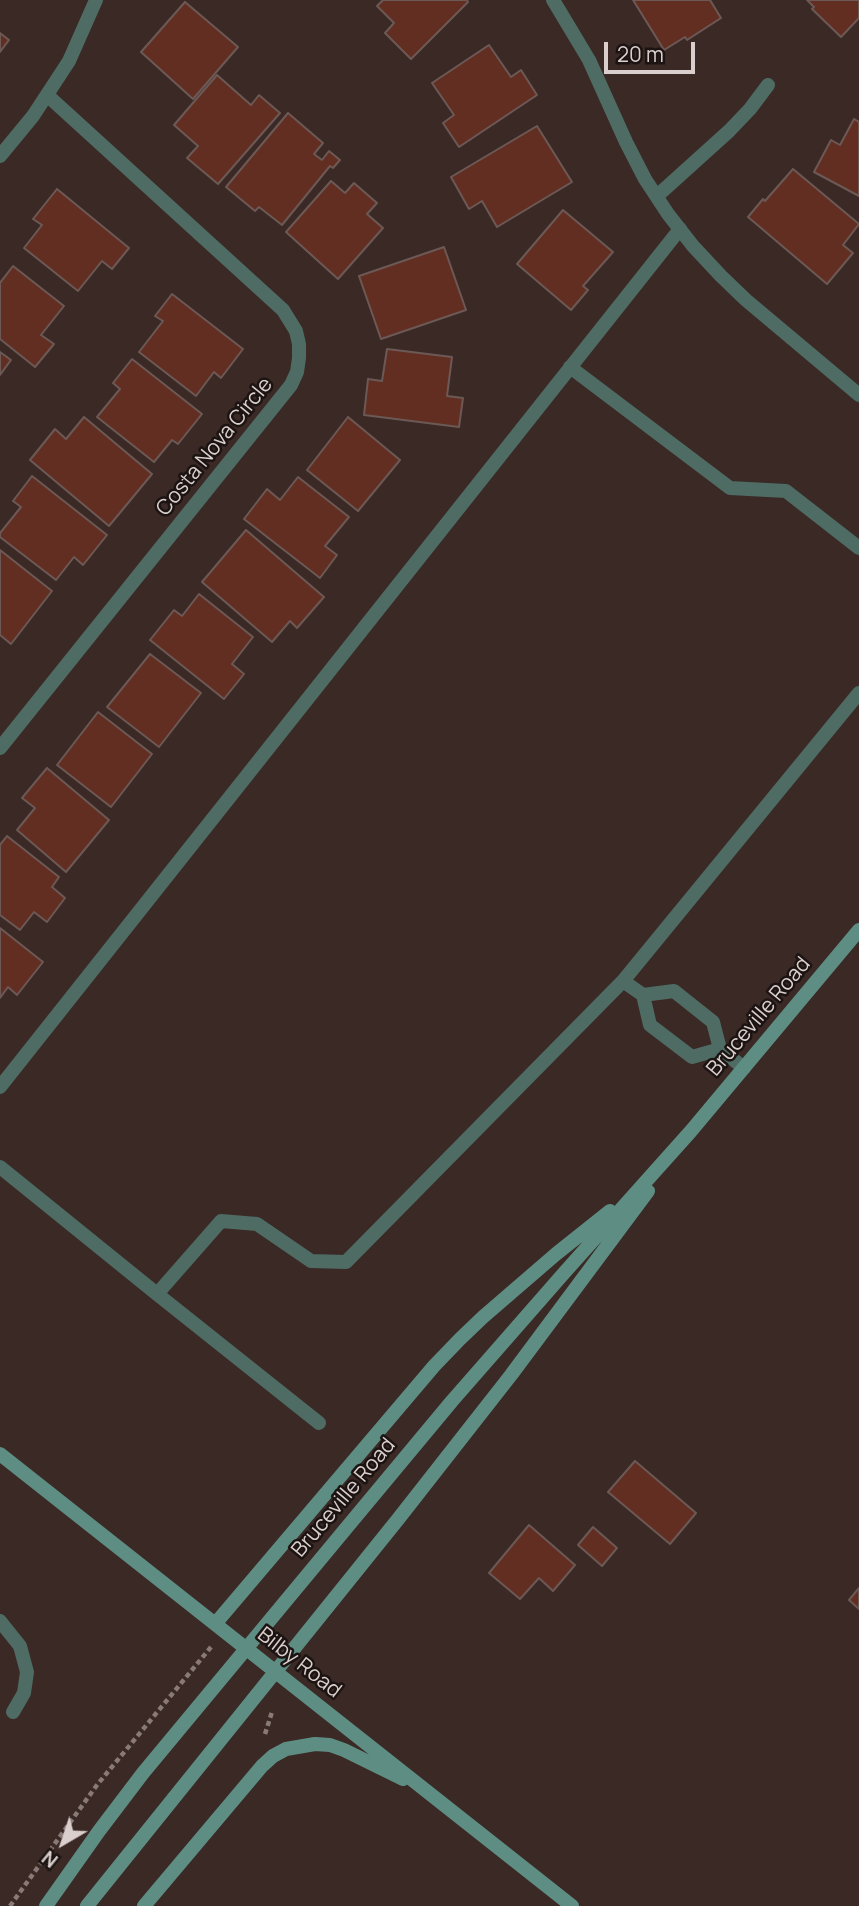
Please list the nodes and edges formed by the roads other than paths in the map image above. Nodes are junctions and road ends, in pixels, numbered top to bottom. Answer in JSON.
{"nodes":[{"id":1,"x":96,"y":0,"type":"edge"},
{"id":2,"x":553,"y":0,"type":"edge"},
{"id":3,"x":768,"y":85,"type":"dead end"},
{"id":4,"x":47,"y":95,"type":"junction"},
{"id":5,"x":0,"y":156,"type":"edge"},
{"id":6,"x":657,"y":196,"type":"junction"},
{"id":7,"x":680,"y":229,"type":"junction"},
{"id":8,"x":570,"y":367,"type":"junction"},
{"id":9,"x":859,"y":395,"type":"edge"},
{"id":10,"x":859,"y":548,"type":"edge"},
{"id":11,"x":859,"y":692,"type":"edge"},
{"id":12,"x":0,"y":748,"type":"edge"},
{"id":13,"x":859,"y":930,"type":"edge"},
{"id":14,"x":623,"y":981,"type":"junction"},
{"id":15,"x":643,"y":995,"type":"junction"},
{"id":16,"x":720,"y":1049,"type":"junction"},
{"id":17,"x":744,"y":1068,"type":"junction"},
{"id":18,"x":0,"y":1087,"type":"edge"},
{"id":19,"x":691,"y":1131,"type":"junction"},
{"id":20,"x":0,"y":1167,"type":"edge"},
{"id":21,"x":639,"y":1189,"type":"junction"},
{"id":22,"x":157,"y":1294,"type":"junction"},
{"id":23,"x":319,"y":1423,"type":"dead end"},
{"id":24,"x":0,"y":1454,"type":"edge"},
{"id":25,"x":0,"y":1620,"type":"edge"},
{"id":26,"x":215,"y":1624,"type":"junction"},
{"id":27,"x":247,"y":1648,"type":"junction"},
{"id":28,"x":276,"y":1672,"type":"junction"},
{"id":29,"x":13,"y":1712,"type":"dead end"},
{"id":30,"x":420,"y":1786,"type":"junction"},
{"id":31,"x":46,"y":1906,"type":"edge"},
{"id":32,"x":87,"y":1906,"type":"edge"},
{"id":33,"x":144,"y":1906,"type":"edge"},
{"id":34,"x":572,"y":1906,"type":"edge"}],
"edges":[{"from":1,"to":4,"type":"street"},
{"from":2,"to":6,"type":"street"},
{"from":3,"to":6,"type":"street"},
{"from":4,"to":5,"type":"street"},
{"from":4,"to":12,"type":"street","name":"Costa Nova Circle"},
{"from":6,"to":7,"type":"street"},
{"from":7,"to":8,"type":"street"},
{"from":7,"to":9,"type":"street"},
{"from":8,"to":10,"type":"street"},
{"from":8,"to":18,"type":"street"},
{"from":11,"to":14,"type":"street"},
{"from":13,"to":17,"type":"main road","name":"Bruceville Road"},
{"from":14,"to":15,"type":"street"},
{"from":14,"to":22,"type":"street"},
{"from":15,"to":16,"type":"street"},
{"from":15,"to":16,"type":"street"},
{"from":16,"to":17,"type":"street"},
{"from":17,"to":19,"type":"main road","name":"Bruceville Road"},
{"from":19,"to":21,"type":"main road","name":"Bruceville Road"},
{"from":19,"to":28,"type":"main road","name":"Bruceville Road"},
{"from":20,"to":22,"type":"street"},
{"from":21,"to":26,"type":"main road"},
{"from":21,"to":27,"type":"main road","name":"Bruceville Road"},
{"from":22,"to":23,"type":"street"},
{"from":24,"to":26,"type":"main road","name":"Bilby Road"},
{"from":25,"to":29,"type":"street"},
{"from":26,"to":27,"type":"main road","name":"Bilby Road"},
{"from":27,"to":28,"type":"main road","name":"Bilby Road"},
{"from":27,"to":31,"type":"main road","name":"Bruceville Road"},
{"from":28,"to":30,"type":"main road","name":"Bilby Road"},
{"from":28,"to":32,"type":"main road","name":"Bruceville Road"},
{"from":30,"to":33,"type":"main road"},
{"from":30,"to":34,"type":"main road","name":"Bilby Road"}]}
